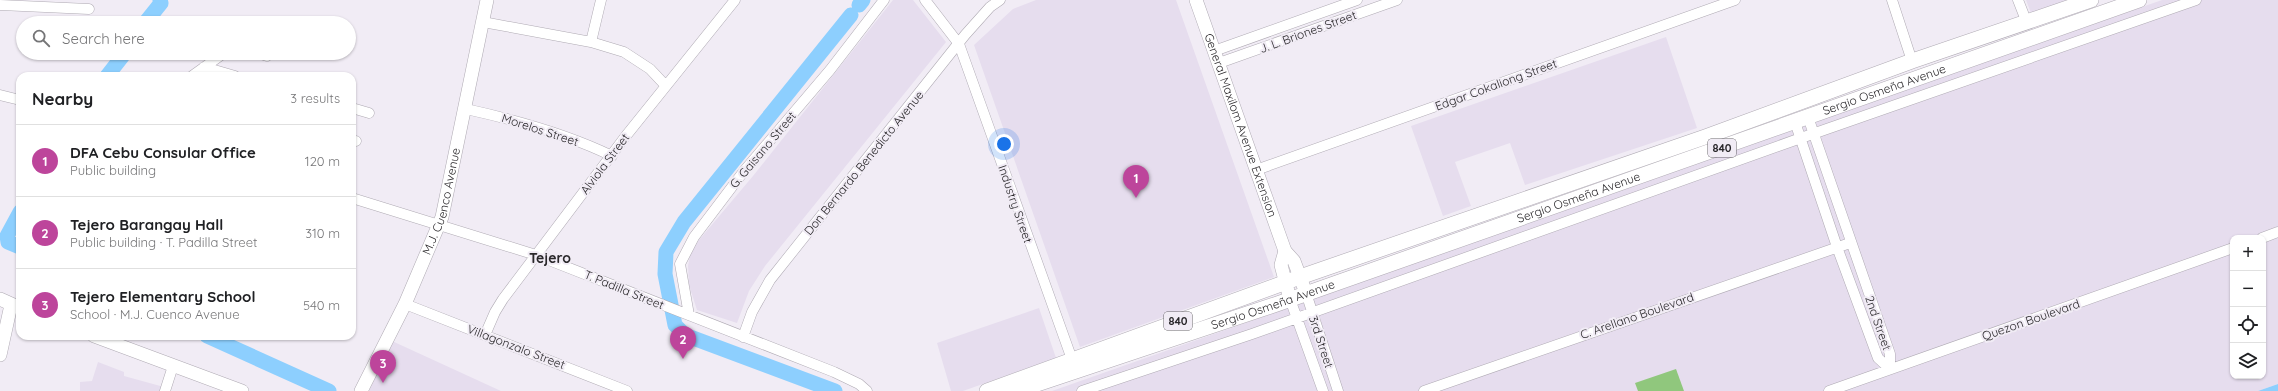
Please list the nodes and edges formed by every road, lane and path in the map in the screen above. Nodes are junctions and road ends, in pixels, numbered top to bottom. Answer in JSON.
{"nodes":[{"id":1,"x":487,"y":0,"type":"edge"},
{"id":2,"x":601,"y":0,"type":"edge"},
{"id":3,"x":735,"y":0,"type":"edge"},
{"id":4,"x":884,"y":0,"type":"edge"},
{"id":5,"x":925,"y":0,"type":"edge"},
{"id":6,"x":1000,"y":0,"type":"edge"},
{"id":7,"x":1196,"y":0,"type":"edge"},
{"id":8,"x":1358,"y":0,"type":"edge"},
{"id":9,"x":1394,"y":0,"type":"edge"},
{"id":10,"x":1735,"y":0,"type":"edge"},
{"id":11,"x":1892,"y":0,"type":"edge"},
{"id":12,"x":2018,"y":0,"type":"edge"},
{"id":13,"x":2091,"y":0,"type":"edge"},
{"id":14,"x":2139,"y":0,"type":"edge"},
{"id":15,"x":2196,"y":0,"type":"edge"},
{"id":16,"x":0,"y":5,"type":"edge"},
{"id":17,"x":90,"y":9,"type":"dead end"},
{"id":18,"x":483,"y":22,"type":"junction"},
{"id":19,"x":2027,"y":23,"type":"junction"},
{"id":20,"x":2032,"y":38,"type":"junction"},
{"id":21,"x":591,"y":42,"type":"junction"},
{"id":22,"x":959,"y":44,"type":"junction"},
{"id":23,"x":2038,"y":55,"type":"junction"},
{"id":24,"x":1216,"y":57,"type":"junction"},
{"id":25,"x":214,"y":60,"type":"edge"},
{"id":26,"x":1912,"y":61,"type":"junction"},
{"id":27,"x":204,"y":67,"type":"junction"},
{"id":28,"x":197,"y":72,"type":"edge"},
{"id":29,"x":221,"y":72,"type":"edge"},
{"id":30,"x":666,"y":86,"type":"junction"},
{"id":31,"x":0,"y":95,"type":"edge"},
{"id":32,"x":16,"y":99,"type":"edge"},
{"id":33,"x":356,"y":109,"type":"edge"},
{"id":34,"x":466,"y":109,"type":"junction"},
{"id":35,"x":370,"y":113,"type":"dead end"},
{"id":36,"x":1802,"y":119,"type":"junction"},
{"id":37,"x":1814,"y":133,"type":"junction"},
{"id":38,"x":1801,"y":138,"type":"junction"},
{"id":39,"x":612,"y":156,"type":"junction"},
{"id":40,"x":1256,"y":170,"type":"junction"},
{"id":41,"x":356,"y":199,"type":"edge"},
{"id":42,"x":439,"y":225,"type":"junction"},
{"id":43,"x":2278,"y":232,"type":"edge"},
{"id":44,"x":2266,"y":236,"type":"edge"},
{"id":45,"x":1850,"y":243,"type":"junction"},
{"id":46,"x":1837,"y":247,"type":"junction"},
{"id":47,"x":2230,"y":249,"type":"edge"},
{"id":48,"x":1285,"y":251,"type":"junction"},
{"id":49,"x":536,"y":255,"type":"junction"},
{"id":50,"x":1300,"y":277,"type":"junction"},
{"id":51,"x":1284,"y":282,"type":"junction"},
{"id":52,"x":1306,"y":293,"type":"junction"},
{"id":53,"x":1290,"y":299,"type":"junction"},
{"id":54,"x":10,"y":304,"type":"edge"},
{"id":55,"x":405,"y":304,"type":"junction"},
{"id":56,"x":1312,"y":313,"type":"junction"},
{"id":57,"x":689,"y":315,"type":"junction"},
{"id":58,"x":1296,"y":318,"type":"junction"},
{"id":59,"x":485,"y":335,"type":"junction"},
{"id":60,"x":743,"y":337,"type":"junction"},
{"id":61,"x":105,"y":340,"type":"edge"},
{"id":62,"x":0,"y":355,"type":"edge"},
{"id":63,"x":1074,"y":365,"type":"junction"},
{"id":64,"x":173,"y":366,"type":"junction"},
{"id":65,"x":1890,"y":369,"type":"junction"},
{"id":66,"x":165,"y":391,"type":"edge"},
{"id":67,"x":242,"y":391,"type":"edge"},
{"id":68,"x":361,"y":391,"type":"edge"},
{"id":69,"x":627,"y":391,"type":"edge"},
{"id":70,"x":867,"y":391,"type":"edge"},
{"id":71,"x":987,"y":391,"type":"edge"},
{"id":72,"x":1016,"y":391,"type":"edge"},
{"id":73,"x":1082,"y":391,"type":"edge"},
{"id":74,"x":1323,"y":391,"type":"edge"},
{"id":75,"x":1338,"y":391,"type":"edge"},
{"id":76,"x":1424,"y":391,"type":"edge"},
{"id":77,"x":1828,"y":391,"type":"edge"}],
"edges":[{"from":1,"to":18,"type":"main road","name":"M.J. Cuenco Avenue"},
{"from":2,"to":21,"type":"street"},
{"from":3,"to":30,"type":"street","name":"Alviola Street"},
{"from":4,"to":57,"type":"street","name":"G. Gaisano Street"},
{"from":5,"to":22,"type":"street","name":"Industry Street"},
{"from":6,"to":22,"type":"street","name":"Don Bernardo Benedicto Avenue"},
{"from":7,"to":24,"type":"main road","name":"General Maxilom Avenue Extension"},
{"from":8,"to":24,"type":"street","name":"J. L. Briones Street"},
{"from":9,"to":24,"type":"street","name":"J. L. Briones Street"},
{"from":10,"to":40,"type":"street","name":"Edgar Cokaliong Street"},
{"from":11,"to":26,"type":"street"},
{"from":12,"to":19,"type":"street"},
{"from":13,"to":19,"type":"highway","name":"Sergio Osmeña Avenue","number":"840"},
{"from":14,"to":20,"type":"highway","name":"Sergio Osmeña Avenue","number":"840"},
{"from":15,"to":23,"type":"street"},
{"from":16,"to":17,"type":"street"},
{"from":18,"to":21,"type":"street"},
{"from":18,"to":34,"type":"main road","name":"M.J. Cuenco Avenue"},
{"from":19,"to":26,"type":"highway","name":"Sergio Osmeña Avenue","number":"840"},
{"from":20,"to":23,"type":"street"},
{"from":20,"to":36,"type":"highway","name":"Sergio Osmeña Avenue","number":"840"},
{"from":21,"to":30,"type":"street"},
{"from":22,"to":60,"type":"street","name":"Don Bernardo Benedicto Avenue"},
{"from":22,"to":63,"type":"street","name":"Industry Street"},
{"from":23,"to":37,"type":"street"},
{"from":24,"to":40,"type":"main road","name":"General Maxilom Avenue Extension"},
{"from":25,"to":27,"type":"street"},
{"from":26,"to":50,"type":"highway","name":"Sergio Osmeña Avenue","number":"840"},
{"from":27,"to":28,"type":"street"},
{"from":27,"to":29,"type":"street"},
{"from":30,"to":39,"type":"street","name":"Alviola Street"},
{"from":31,"to":32,"type":"street"},
{"from":33,"to":35,"type":"street"},
{"from":34,"to":39,"type":"street","name":"Morelos Street"},
{"from":34,"to":42,"type":"main road","name":"M.J. Cuenco Avenue"},
{"from":36,"to":37,"type":"street","name":"2nd Street"},
{"from":36,"to":38,"type":"street","name":"2nd Street"},
{"from":36,"to":52,"type":"highway","name":"Sergio Osmeña Avenue","number":"840"},
{"from":37,"to":38,"type":"street"},
{"from":37,"to":45,"type":"street","name":"2nd Street"},
{"from":38,"to":46,"type":"street","name":"2nd Street"},
{"from":38,"to":56,"type":"street"},
{"from":39,"to":49,"type":"street","name":"Alviola Street"},
{"from":40,"to":48,"type":"main road","name":"General Maxilom Avenue Extension"},
{"from":41,"to":42,"type":"street","name":"T. Padilla Street"},
{"from":42,"to":49,"type":"street","name":"T. Padilla Street"},
{"from":42,"to":55,"type":"main road","name":"M.J. Cuenco Avenue"},
{"from":43,"to":44,"type":"street"},
{"from":45,"to":46,"type":"street","name":"C. Arellano Boulevard"},
{"from":45,"to":65,"type":"street","name":"2nd Street"},
{"from":46,"to":65,"type":"street","name":"2nd Street"},
{"from":46,"to":76,"type":"street","name":"C. Arellano Boulevard"},
{"from":47,"to":65,"type":"street","name":"Quezon Boulevard"},
{"from":48,"to":50,"type":"main road","name":"General Maxilom Avenue Extension"},
{"from":48,"to":51,"type":"main road","name":"General Maxilom Avenue Extension"},
{"from":49,"to":57,"type":"street","name":"T. Padilla Street"},
{"from":49,"to":59,"type":"street","name":"Alviola Street"},
{"from":50,"to":51,"type":"highway","name":"Sergio Osmeña Avenue","number":"840"},
{"from":50,"to":52,"type":"main road","name":"General Maxilom Avenue Extension"},
{"from":51,"to":53,"type":"main road","name":"General Maxilom Avenue Extension"},
{"from":51,"to":63,"type":"highway","name":"Sergio Osmeña Avenue","number":"840"},
{"from":52,"to":53,"type":"highway","name":"Sergio Osmeña Avenue","number":"840"},
{"from":52,"to":56,"type":"street","name":"3rd Street"},
{"from":53,"to":58,"type":"street","name":"3rd Street"},
{"from":53,"to":63,"type":"highway","name":"Sergio Osmeña Avenue","number":"840"},
{"from":54,"to":62,"type":"main road"},
{"from":55,"to":59,"type":"street","name":"Villagonzalo Street"},
{"from":55,"to":68,"type":"main road","name":"M.J. Cuenco Avenue"},
{"from":56,"to":58,"type":"street"},
{"from":56,"to":75,"type":"street","name":"3rd Street"},
{"from":57,"to":60,"type":"street","name":"T. Padilla Street"},
{"from":58,"to":73,"type":"street"},
{"from":58,"to":74,"type":"street","name":"3rd Street"},
{"from":59,"to":69,"type":"street","name":"Villagonzalo Street"},
{"from":60,"to":70,"type":"street","name":"T. Padilla Street"},
{"from":61,"to":64,"type":"main road"},
{"from":63,"to":71,"type":"highway","name":"Sergio Osmeña Avenue","number":"840"},
{"from":63,"to":72,"type":"highway","name":"Sergio Osmeña Avenue","number":"840"},
{"from":64,"to":66,"type":"street"},
{"from":64,"to":67,"type":"main road"},
{"from":65,"to":77,"type":"street","name":"Quezon Boulevard"}]}
